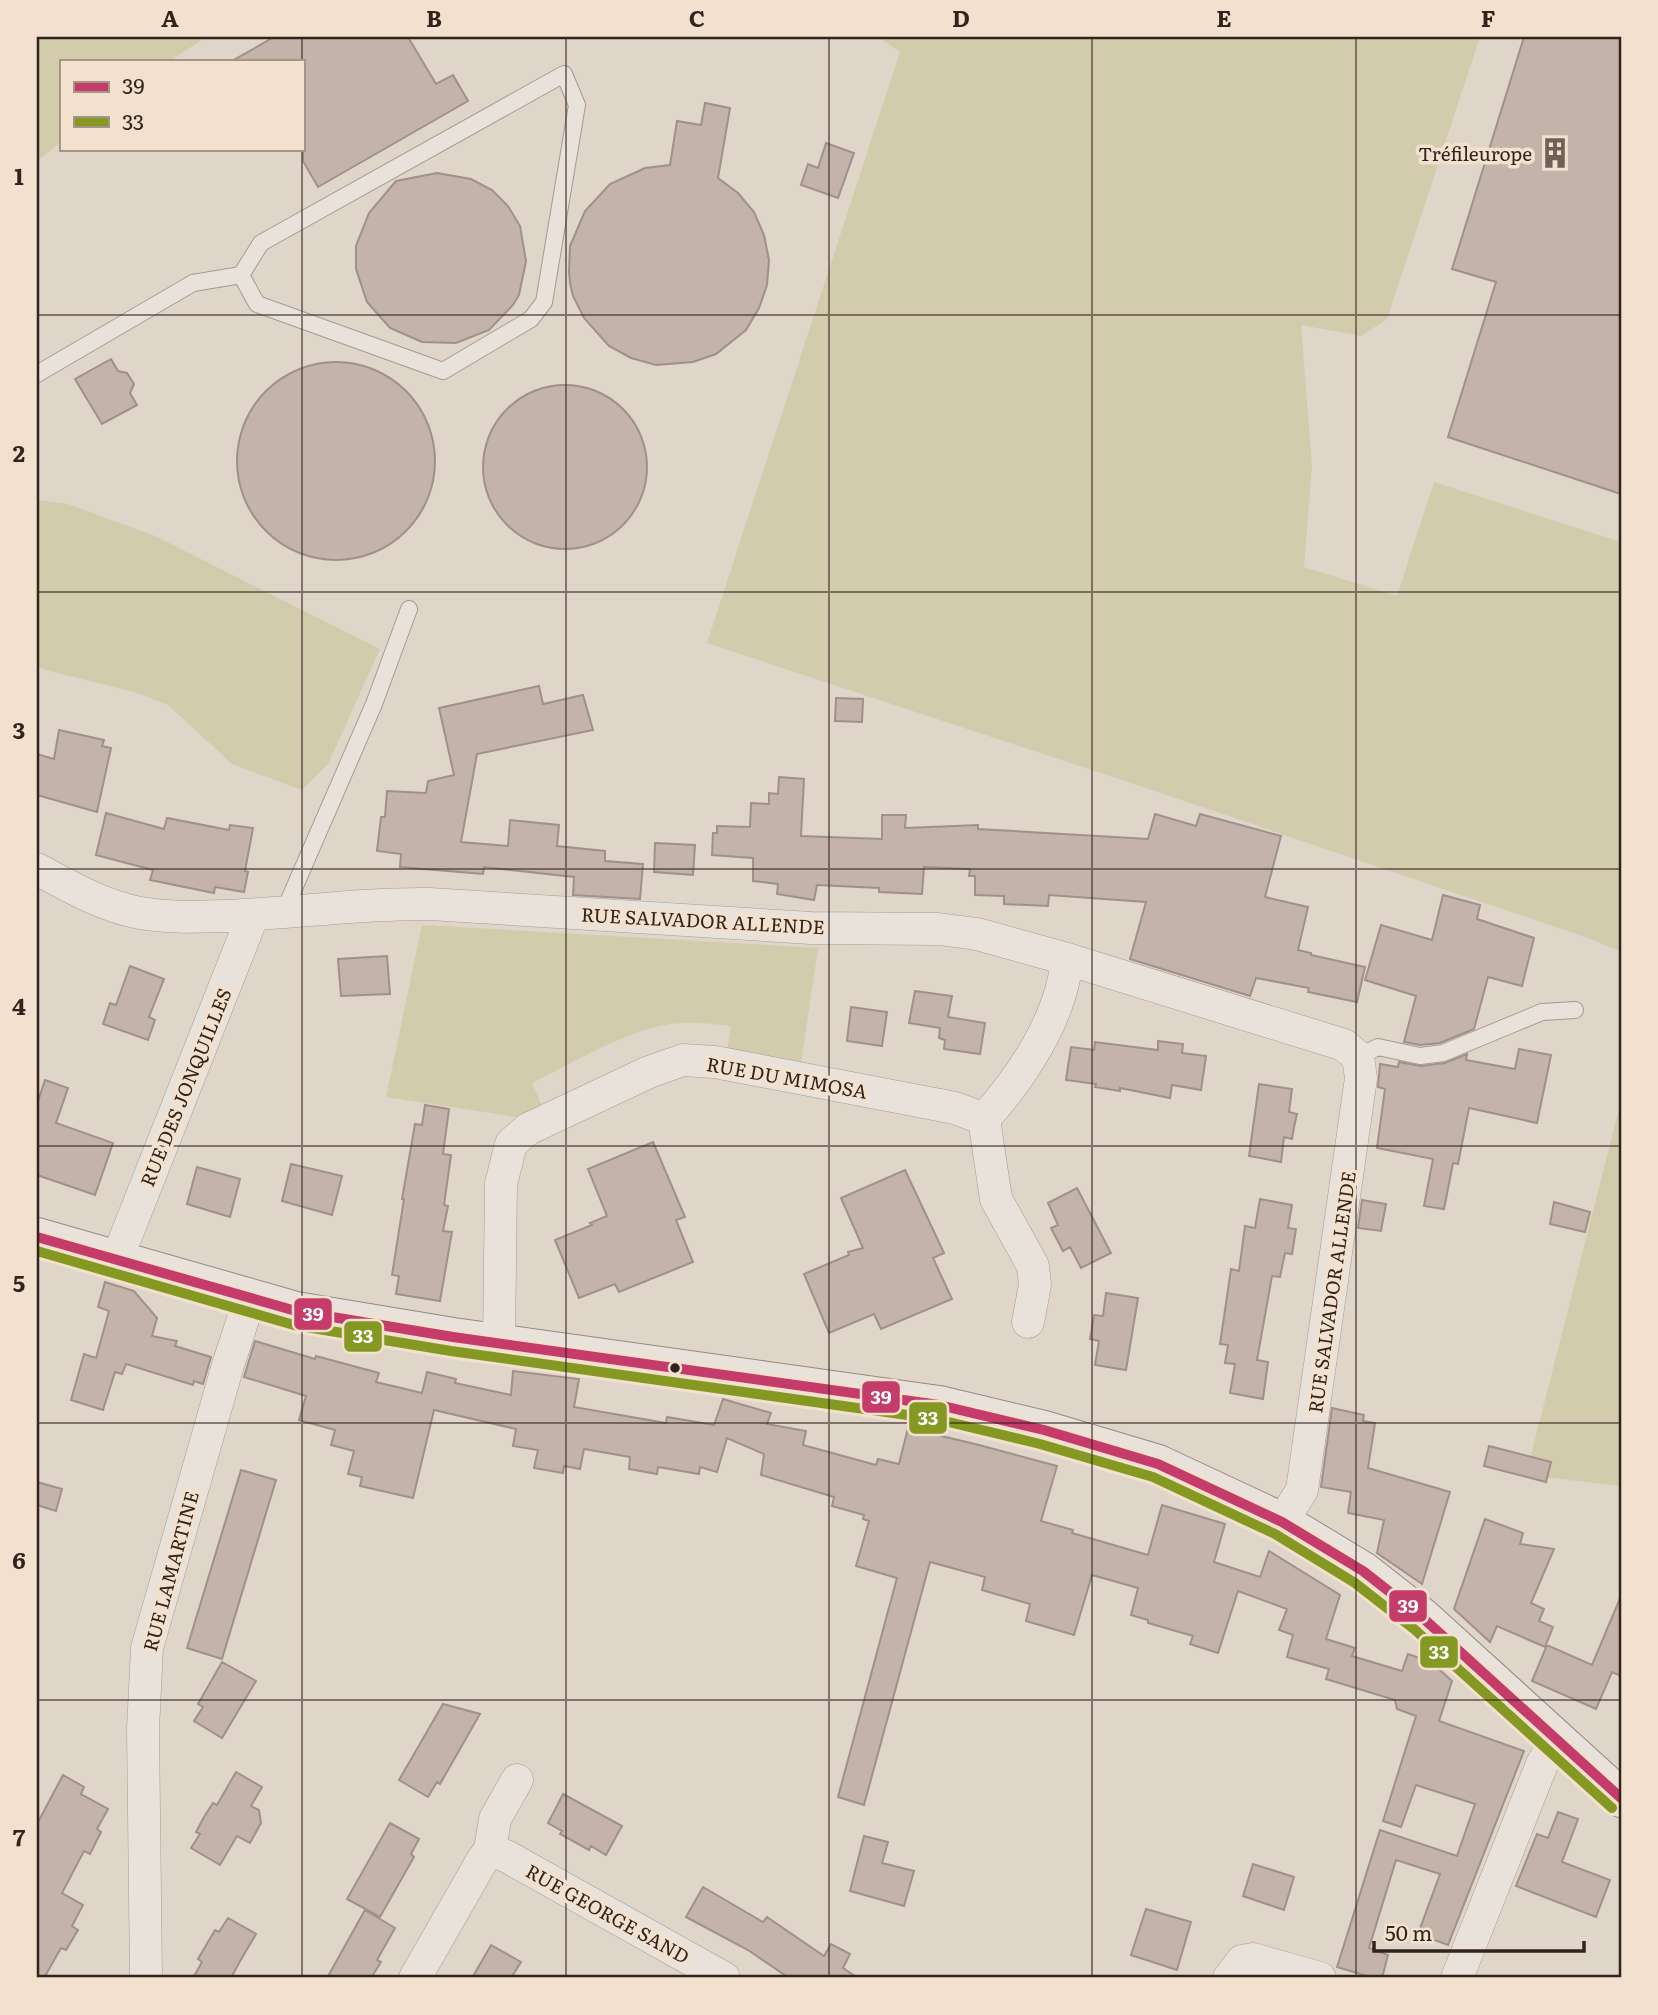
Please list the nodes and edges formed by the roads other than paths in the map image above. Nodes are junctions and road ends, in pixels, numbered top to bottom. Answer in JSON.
{"nodes":[{"id":1,"x":241,"y":275,"type":"junction"},
{"id":2,"x":37,"y":374,"type":"edge"},
{"id":3,"x":409,"y":609,"type":"dead end"},
{"id":4,"x":37,"y":869,"type":"edge"},
{"id":5,"x":287,"y":912,"type":"junction"},
{"id":6,"x":253,"y":915,"type":"junction"},
{"id":7,"x":1067,"y":959,"type":"junction"},
{"id":8,"x":1575,"y":1010,"type":"dead end"},
{"id":9,"x":1358,"y":1057,"type":"junction"},
{"id":10,"x":984,"y":1119,"type":"junction"},
{"id":11,"x":37,"y":1237,"type":"edge"},
{"id":12,"x":117,"y":1259,"type":"junction"},
{"id":13,"x":250,"y":1298,"type":"junction"},
{"id":14,"x":1028,"y":1322,"type":"dead end"},
{"id":15,"x":499,"y":1342,"type":"junction"},
{"id":16,"x":1282,"y":1522,"type":"junction"},
{"id":17,"x":1557,"y":1740,"type":"junction"},
{"id":18,"x":517,"y":1780,"type":"dead end"},
{"id":19,"x":1621,"y":1798,"type":"edge"},
{"id":20,"x":491,"y":1850,"type":"junction"},
{"id":21,"x":146,"y":1978,"type":"edge"},
{"id":22,"x":415,"y":1978,"type":"edge"},
{"id":23,"x":724,"y":1978,"type":"edge"},
{"id":24,"x":1229,"y":1978,"type":"edge"},
{"id":25,"x":1320,"y":1978,"type":"edge"},
{"id":26,"x":1457,"y":1978,"type":"edge"}],
"edges":[{"from":1,"to":1,"type":"lane"},
{"from":1,"to":2,"type":"lane"},
{"from":3,"to":5,"type":"lane"},
{"from":4,"to":6,"type":"street","name":"RUE SALVADOR ALLENDE"},
{"from":5,"to":6,"type":"street","name":"RUE SALVADOR ALLENDE"},
{"from":5,"to":7,"type":"street","name":"RUE SALVADOR ALLENDE"},
{"from":6,"to":12,"type":"street","name":"RUE DES JONQUILLES"},
{"from":7,"to":9,"type":"street","name":"RUE SALVADOR ALLENDE"},
{"from":7,"to":10,"type":"street"},
{"from":8,"to":9,"type":"lane"},
{"from":9,"to":16,"type":"street","name":"RUE SALVADOR ALLENDE"},
{"from":10,"to":14,"type":"street"},
{"from":10,"to":15,"type":"street","name":"RUE DU MIMOSA"},
{"from":11,"to":12,"type":"street"},
{"from":12,"to":13,"type":"street"},
{"from":13,"to":15,"type":"street"},
{"from":13,"to":21,"type":"street","name":"RUE LAMARTINE"},
{"from":15,"to":16,"type":"street"},
{"from":16,"to":17,"type":"street"},
{"from":17,"to":19,"type":"street"},
{"from":17,"to":26,"type":"street"},
{"from":18,"to":20,"type":"street"},
{"from":20,"to":22,"type":"street"},
{"from":20,"to":23,"type":"street","name":"RUE GEORGE SAND"},
{"from":24,"to":25,"type":"street"}]}
